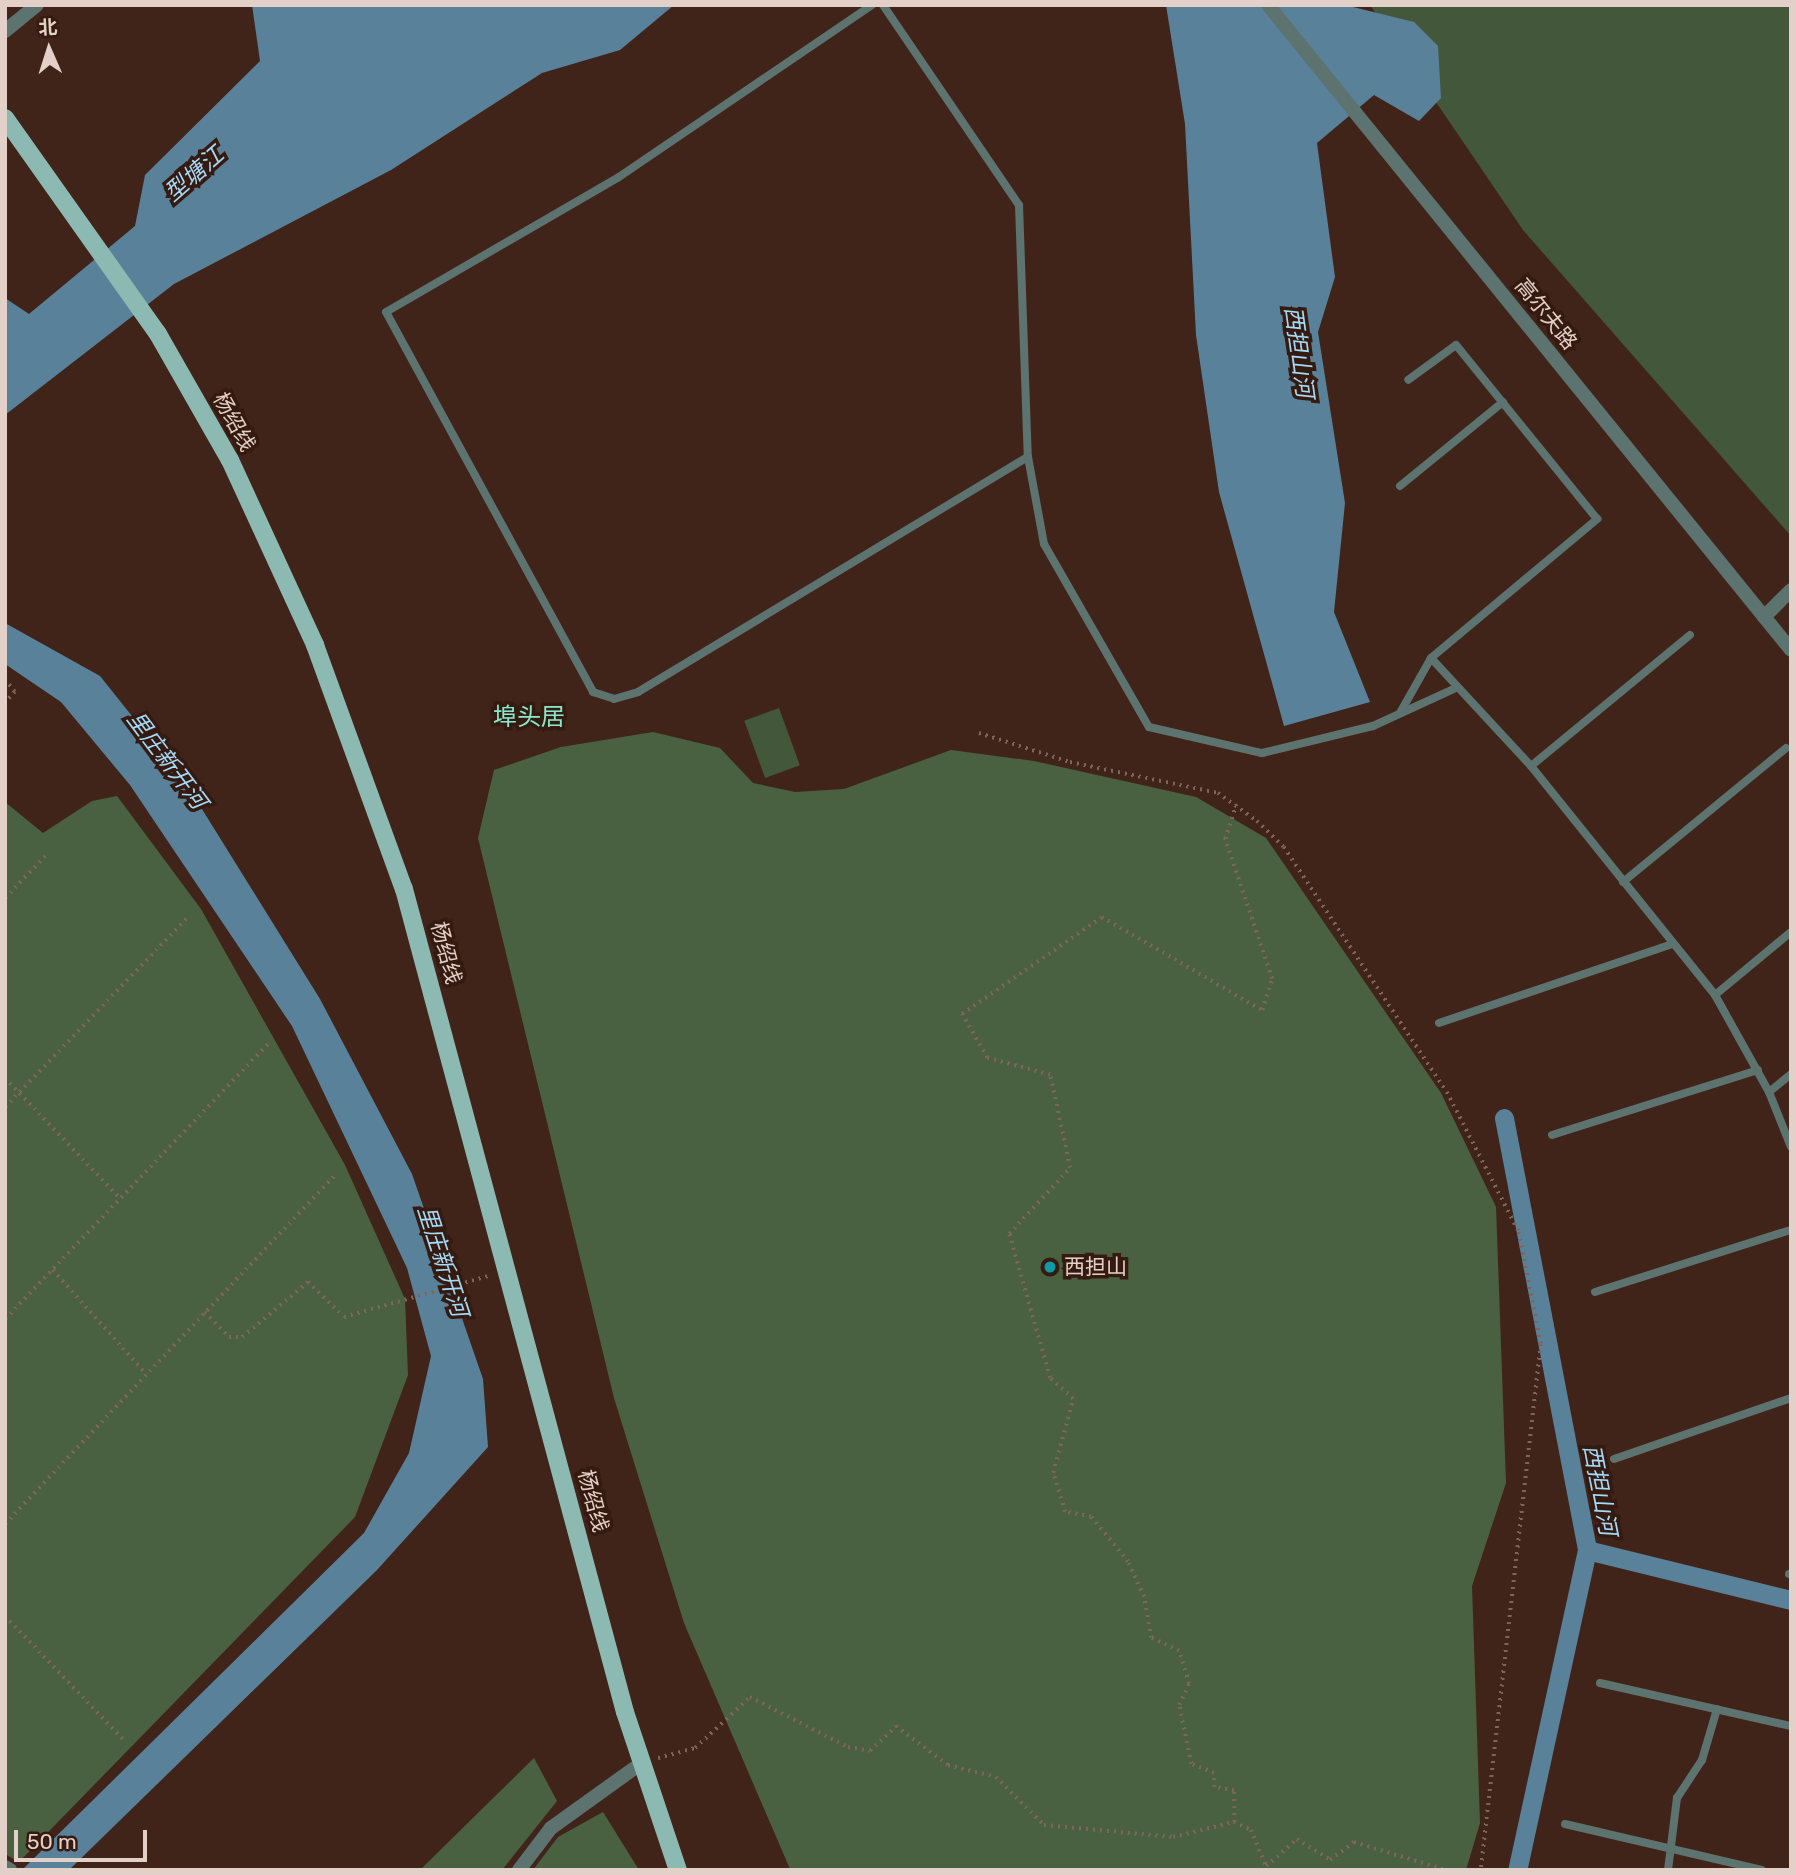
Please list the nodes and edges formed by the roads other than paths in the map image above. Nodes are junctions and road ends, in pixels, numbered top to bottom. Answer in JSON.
{"nodes":[{"id":1,"x":37,"y":5,"type":"edge"},
{"id":2,"x":872,"y":5,"type":"edge"},
{"id":3,"x":883,"y":5,"type":"edge"},
{"id":4,"x":1268,"y":5,"type":"edge"},
{"id":5,"x":5,"y":31,"type":"edge"},
{"id":6,"x":5,"y":118,"type":"edge"},
{"id":7,"x":1408,"y":380,"type":"dead end"},
{"id":8,"x":1503,"y":401,"type":"junction"},
{"id":9,"x":1028,"y":457,"type":"junction"},
{"id":10,"x":1400,"y":486,"type":"dead end"},
{"id":11,"x":1791,"y":590,"type":"edge"},
{"id":12,"x":1764,"y":617,"type":"junction"},
{"id":13,"x":1690,"y":635,"type":"dead end"},
{"id":14,"x":1791,"y":650,"type":"edge"},
{"id":15,"x":1431,"y":658,"type":"junction"},
{"id":16,"x":1454,"y":689,"type":"junction"},
{"id":17,"x":1399,"y":714,"type":"junction"},
{"id":18,"x":1786,"y":748,"type":"dead end"},
{"id":19,"x":1531,"y":766,"type":"junction"},
{"id":20,"x":1623,"y":882,"type":"junction"},
{"id":21,"x":1791,"y":932,"type":"edge"},
{"id":22,"x":1670,"y":945,"type":"junction"},
{"id":23,"x":1715,"y":995,"type":"junction"},
{"id":24,"x":1439,"y":1023,"type":"dead end"},
{"id":25,"x":1758,"y":1070,"type":"junction"},
{"id":26,"x":1791,"y":1074,"type":"edge"},
{"id":27,"x":1769,"y":1092,"type":"junction"},
{"id":28,"x":1552,"y":1135,"type":"dead end"},
{"id":29,"x":1791,"y":1147,"type":"edge"},
{"id":30,"x":1791,"y":1230,"type":"edge"},
{"id":31,"x":1594,"y":1292,"type":"dead end"},
{"id":32,"x":1791,"y":1398,"type":"edge"},
{"id":33,"x":1614,"y":1459,"type":"dead end"},
{"id":34,"x":1600,"y":1682,"type":"dead end"},
{"id":35,"x":1717,"y":1709,"type":"junction"},
{"id":36,"x":1791,"y":1726,"type":"edge"},
{"id":37,"x":643,"y":1762,"type":"junction"},
{"id":38,"x":1565,"y":1824,"type":"dead end"},
{"id":39,"x":1671,"y":1849,"type":"junction"},
{"id":40,"x":5,"y":1867,"type":"edge"},
{"id":41,"x":10,"y":1870,"type":"edge"},
{"id":42,"x":519,"y":1870,"type":"edge"},
{"id":43,"x":678,"y":1870,"type":"edge"},
{"id":44,"x":1668,"y":1870,"type":"edge"},
{"id":45,"x":1762,"y":1870,"type":"edge"}],
"edges":[{"from":1,"to":5,"type":"street"},
{"from":2,"to":9,"type":"lane"},
{"from":3,"to":9,"type":"lane"},
{"from":4,"to":12,"type":"street","name":"高尔夫路"},
{"from":6,"to":37,"type":"main road","name":"杨绍线"},
{"from":7,"to":8,"type":"lane"},
{"from":8,"to":10,"type":"lane"},
{"from":8,"to":15,"type":"lane"},
{"from":9,"to":17,"type":"lane"},
{"from":11,"to":12,"type":"street"},
{"from":12,"to":14,"type":"street","name":"高尔夫路"},
{"from":13,"to":19,"type":"lane"},
{"from":15,"to":16,"type":"lane"},
{"from":15,"to":17,"type":"lane"},
{"from":16,"to":17,"type":"lane"},
{"from":16,"to":19,"type":"lane"},
{"from":18,"to":20,"type":"lane"},
{"from":19,"to":20,"type":"lane"},
{"from":20,"to":22,"type":"lane"},
{"from":21,"to":23,"type":"lane"},
{"from":22,"to":23,"type":"lane"},
{"from":22,"to":24,"type":"lane"},
{"from":23,"to":25,"type":"lane"},
{"from":25,"to":27,"type":"lane"},
{"from":25,"to":28,"type":"lane"},
{"from":26,"to":27,"type":"lane"},
{"from":27,"to":29,"type":"lane"},
{"from":30,"to":31,"type":"lane"},
{"from":32,"to":33,"type":"lane"},
{"from":34,"to":35,"type":"lane"},
{"from":35,"to":36,"type":"lane"},
{"from":35,"to":39,"type":"lane"},
{"from":37,"to":42,"type":"street"},
{"from":37,"to":43,"type":"main road","name":"杨绍线"},
{"from":38,"to":39,"type":"lane"},
{"from":39,"to":44,"type":"lane"},
{"from":39,"to":45,"type":"lane"},
{"from":40,"to":41,"type":"street"}]}
